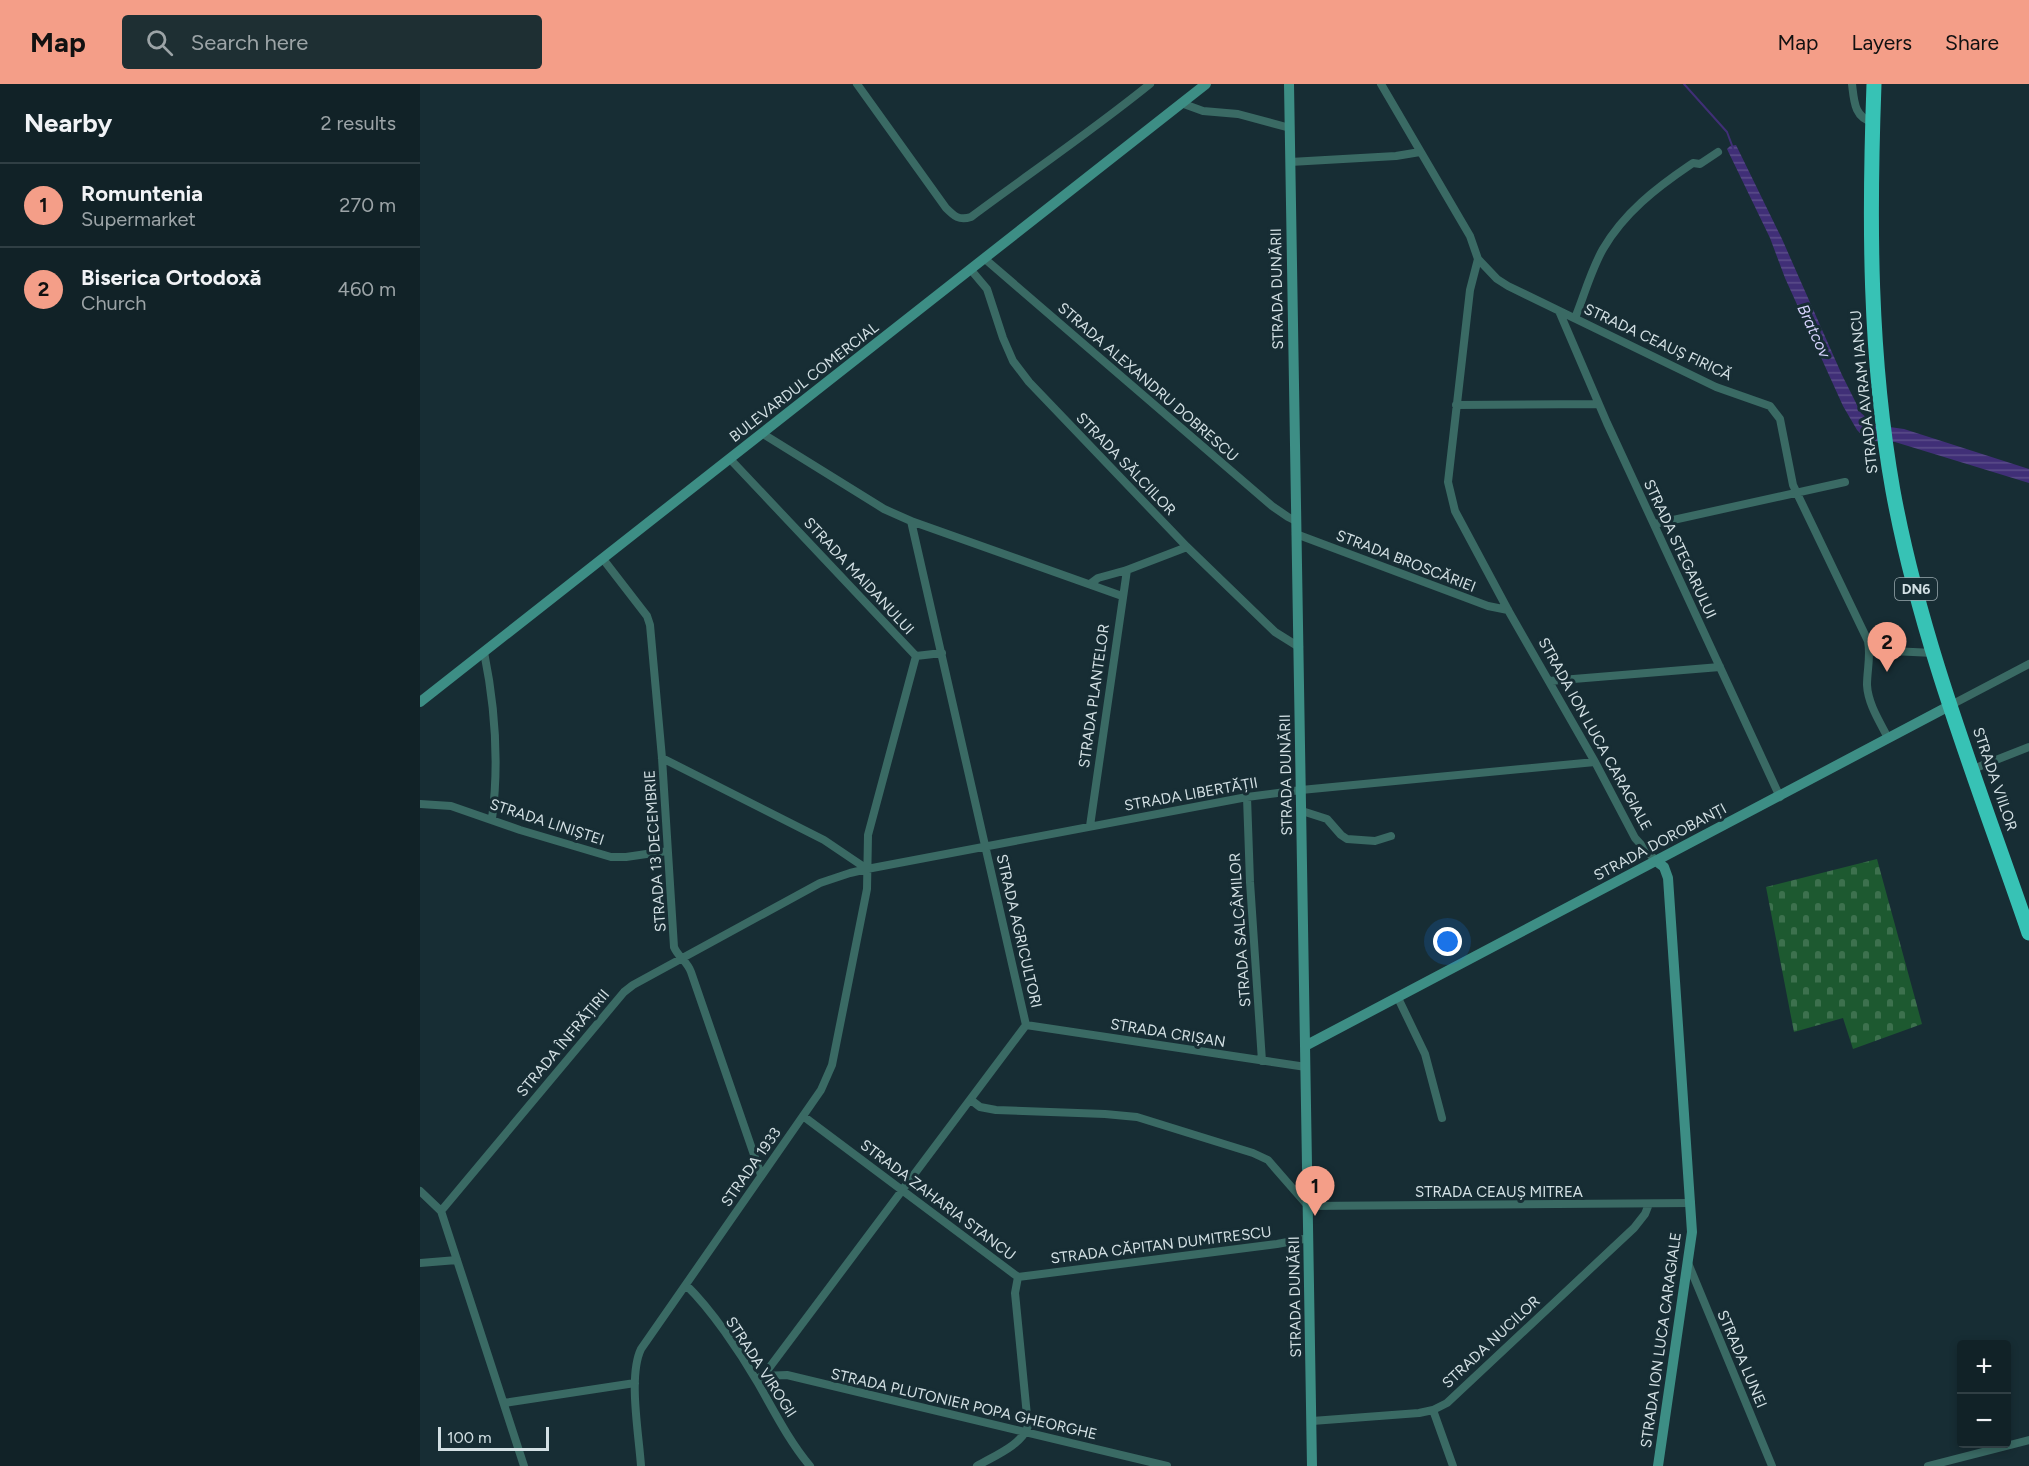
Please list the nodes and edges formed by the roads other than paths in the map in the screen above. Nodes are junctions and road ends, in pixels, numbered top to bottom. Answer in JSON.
{"nodes":[{"id":1,"x":857,"y":84,"type":"edge"},
{"id":2,"x":1150,"y":84,"type":"edge"},
{"id":3,"x":1206,"y":84,"type":"edge"},
{"id":4,"x":1289,"y":84,"type":"edge"},
{"id":5,"x":1381,"y":84,"type":"edge"},
{"id":6,"x":1852,"y":84,"type":"edge"},
{"id":7,"x":1874,"y":84,"type":"edge"},
{"id":8,"x":1181,"y":103,"type":"junction"},
{"id":9,"x":1873,"y":122,"type":"junction"},
{"id":10,"x":1290,"y":128,"type":"junction"},
{"id":11,"x":1420,"y":152,"type":"junction"},
{"id":12,"x":1718,"y":152,"type":"dead end"},
{"id":13,"x":1290,"y":162,"type":"junction"},
{"id":14,"x":985,"y":259,"type":"junction"},
{"id":15,"x":1478,"y":259,"type":"junction"},
{"id":16,"x":971,"y":270,"type":"junction"},
{"id":17,"x":1559,"y":311,"type":"junction"},
{"id":18,"x":1575,"y":318,"type":"junction"},
{"id":19,"x":1598,"y":404,"type":"junction"},
{"id":20,"x":1456,"y":405,"type":"junction"},
{"id":21,"x":763,"y":434,"type":"junction"},
{"id":22,"x":730,"y":459,"type":"junction"},
{"id":23,"x":1845,"y":482,"type":"dead end"},
{"id":24,"x":1796,"y":492,"type":"junction"},
{"id":25,"x":911,"y":521,"type":"junction"},
{"id":26,"x":1296,"y":521,"type":"junction"},
{"id":27,"x":1655,"y":524,"type":"junction"},
{"id":28,"x":1296,"y":534,"type":"junction"},
{"id":29,"x":1187,"y":547,"type":"junction"},
{"id":30,"x":603,"y":560,"type":"junction"},
{"id":31,"x":1127,"y":570,"type":"junction"},
{"id":32,"x":1090,"y":584,"type":"junction"},
{"id":33,"x":1122,"y":596,"type":"junction"},
{"id":34,"x":1508,"y":610,"type":"junction"},
{"id":35,"x":1299,"y":647,"type":"junction"},
{"id":36,"x":1870,"y":650,"type":"junction"},
{"id":37,"x":484,"y":652,"type":"junction"},
{"id":38,"x":942,"y":653,"type":"junction"},
{"id":39,"x":1934,"y":653,"type":"junction"},
{"id":40,"x":916,"y":656,"type":"junction"},
{"id":41,"x":2029,"y":664,"type":"edge"},
{"id":42,"x":1720,"y":668,"type":"junction"},
{"id":43,"x":1549,"y":681,"type":"junction"},
{"id":44,"x":420,"y":702,"type":"edge"},
{"id":45,"x":1951,"y":705,"type":"junction"},
{"id":46,"x":1888,"y":738,"type":"junction"},
{"id":47,"x":2029,"y":747,"type":"edge"},
{"id":48,"x":662,"y":758,"type":"junction"},
{"id":49,"x":1595,"y":762,"type":"junction"},
{"id":50,"x":1973,"y":769,"type":"junction"},
{"id":51,"x":1301,"y":790,"type":"junction"},
{"id":52,"x":1247,"y":797,"type":"junction"},
{"id":53,"x":1780,"y":797,"type":"junction"},
{"id":54,"x":420,"y":804,"type":"edge"},
{"id":55,"x":1302,"y":811,"type":"junction"},
{"id":56,"x":492,"y":819,"type":"junction"},
{"id":57,"x":1090,"y":826,"type":"junction"},
{"id":58,"x":1391,"y":836,"type":"dead end"},
{"id":59,"x":986,"y":845,"type":"junction"},
{"id":60,"x":667,"y":851,"type":"junction"},
{"id":61,"x":1656,"y":861,"type":"junction"},
{"id":62,"x":867,"y":869,"type":"junction"},
{"id":63,"x":2029,"y":933,"type":"edge"},
{"id":64,"x":684,"y":958,"type":"junction"},
{"id":65,"x":1398,"y":998,"type":"junction"},
{"id":66,"x":1026,"y":1025,"type":"junction"},
{"id":67,"x":1305,"y":1046,"type":"junction"},
{"id":68,"x":1262,"y":1061,"type":"junction"},
{"id":69,"x":1306,"y":1067,"type":"junction"},
{"id":70,"x":970,"y":1100,"type":"junction"},
{"id":71,"x":803,"y":1116,"type":"junction"},
{"id":72,"x":1442,"y":1118,"type":"dead end"},
{"id":73,"x":761,"y":1175,"type":"junction"},
{"id":74,"x":903,"y":1190,"type":"junction"},
{"id":75,"x":420,"y":1191,"type":"edge"},
{"id":76,"x":1691,"y":1203,"type":"junction"},
{"id":77,"x":1648,"y":1204,"type":"junction"},
{"id":78,"x":1308,"y":1206,"type":"junction"},
{"id":79,"x":441,"y":1212,"type":"junction"},
{"id":80,"x":1308,"y":1238,"type":"junction"},
{"id":81,"x":457,"y":1260,"type":"junction"},
{"id":82,"x":420,"y":1263,"type":"edge"},
{"id":83,"x":1688,"y":1263,"type":"junction"},
{"id":84,"x":1018,"y":1277,"type":"junction"},
{"id":85,"x":686,"y":1285,"type":"junction"},
{"id":86,"x":759,"y":1377,"type":"junction"},
{"id":87,"x":635,"y":1383,"type":"junction"},
{"id":88,"x":504,"y":1403,"type":"junction"},
{"id":89,"x":1432,"y":1410,"type":"junction"},
{"id":90,"x":1312,"y":1421,"type":"junction"},
{"id":91,"x":1026,"y":1432,"type":"junction"},
{"id":92,"x":2029,"y":1440,"type":"edge"},
{"id":93,"x":525,"y":1466,"type":"edge"},
{"id":94,"x":641,"y":1466,"type":"edge"},
{"id":95,"x":810,"y":1466,"type":"edge"},
{"id":96,"x":977,"y":1466,"type":"edge"},
{"id":97,"x":1167,"y":1466,"type":"edge"},
{"id":98,"x":1312,"y":1466,"type":"edge"},
{"id":99,"x":1453,"y":1466,"type":"edge"},
{"id":100,"x":1658,"y":1466,"type":"edge"},
{"id":101,"x":1772,"y":1466,"type":"edge"},
{"id":102,"x":1928,"y":1466,"type":"edge"}],
"edges":[{"from":1,"to":2,"type":"street"},
{"from":3,"to":8,"type":"main road","name":"BULEVARDUL COMERCIAL"},
{"from":4,"to":10,"type":"main road","name":"STRADA DUNĂRII"},
{"from":5,"to":11,"type":"street"},
{"from":6,"to":9,"type":"street"},
{"from":7,"to":9,"type":"highway","name":"STRADA AVRAM IANCU","number":"DN6"},
{"from":8,"to":10,"type":"street"},
{"from":8,"to":14,"type":"main road","name":"BULEVARDUL COMERCIAL"},
{"from":9,"to":39,"type":"highway","name":"STRADA AVRAM IANCU","number":"DN6"},
{"from":10,"to":13,"type":"main road","name":"STRADA DUNĂRII"},
{"from":11,"to":13,"type":"street"},
{"from":11,"to":15,"type":"street"},
{"from":12,"to":18,"type":"street"},
{"from":13,"to":26,"type":"main road","name":"STRADA DUNĂRII"},
{"from":14,"to":16,"type":"main road","name":"BULEVARDUL COMERCIAL"},
{"from":14,"to":26,"type":"street","name":"STRADA ALEXANDRU DOBRESCU"},
{"from":15,"to":17,"type":"street","name":"STRADA CEAUȘ FIRICĂ"},
{"from":15,"to":20,"type":"street","name":"STRADA ION LUCA CARAGIALE"},
{"from":16,"to":21,"type":"main road","name":"BULEVARDUL COMERCIAL"},
{"from":16,"to":29,"type":"street","name":"STRADA SĂLCIILOR"},
{"from":17,"to":18,"type":"street","name":"STRADA CEAUȘ FIRICĂ"},
{"from":17,"to":19,"type":"street","name":"STRADA STEGARULUI"},
{"from":18,"to":24,"type":"street","name":"STRADA CEAUȘ FIRICĂ"},
{"from":19,"to":20,"type":"street"},
{"from":19,"to":27,"type":"street","name":"STRADA STEGARULUI"},
{"from":20,"to":34,"type":"street","name":"STRADA ION LUCA CARAGIALE"},
{"from":21,"to":22,"type":"main road","name":"BULEVARDUL COMERCIAL"},
{"from":21,"to":25,"type":"street"},
{"from":22,"to":30,"type":"main road","name":"BULEVARDUL COMERCIAL"},
{"from":22,"to":40,"type":"street","name":"STRADA MAIDANULUI"},
{"from":23,"to":24,"type":"street"},
{"from":24,"to":27,"type":"street"},
{"from":24,"to":36,"type":"street","name":"STRADA CEAUȘ FIRICĂ"},
{"from":25,"to":32,"type":"street"},
{"from":25,"to":38,"type":"street","name":"STRADA AGRICULTORI"},
{"from":26,"to":28,"type":"main road","name":"STRADA DUNĂRII"},
{"from":27,"to":42,"type":"street","name":"STRADA STEGARULUI"},
{"from":28,"to":34,"type":"street","name":"STRADA BROSCĂRIEI"},
{"from":28,"to":35,"type":"main road","name":"STRADA DUNĂRII"},
{"from":29,"to":31,"type":"street"},
{"from":29,"to":35,"type":"street","name":"STRADA SĂLCIILOR"},
{"from":30,"to":37,"type":"main road","name":"BULEVARDUL COMERCIAL"},
{"from":30,"to":48,"type":"street","name":"STRADA 13 DECEMBRIE"},
{"from":31,"to":32,"type":"street"},
{"from":31,"to":33,"type":"street","name":"STRADA PLANTELOR"},
{"from":32,"to":33,"type":"street"},
{"from":33,"to":57,"type":"street","name":"STRADA PLANTELOR"},
{"from":34,"to":43,"type":"street","name":"STRADA ION LUCA CARAGIALE"},
{"from":35,"to":51,"type":"main road","name":"STRADA DUNĂRII"},
{"from":36,"to":39,"type":"street"},
{"from":36,"to":46,"type":"street","name":"STRADA CEAUȘ FIRICĂ"},
{"from":37,"to":44,"type":"main road","name":"BULEVARDUL COMERCIAL"},
{"from":37,"to":56,"type":"street"},
{"from":38,"to":40,"type":"street"},
{"from":38,"to":59,"type":"street","name":"STRADA AGRICULTORI"},
{"from":39,"to":45,"type":"highway","name":"STRADA AVRAM IANCU","number":"DN6"},
{"from":40,"to":62,"type":"street","name":"STRADA MAIDANULUI"},
{"from":41,"to":45,"type":"street","name":"STRADA DOROBANȚI"},
{"from":42,"to":43,"type":"street"},
{"from":42,"to":53,"type":"street","name":"STRADA STEGARULUI"},
{"from":43,"to":49,"type":"street","name":"STRADA ION LUCA CARAGIALE"},
{"from":45,"to":46,"type":"main road","name":"STRADA DOROBANȚI"},
{"from":45,"to":50,"type":"highway","name":"STRADA VIILOR","number":"DN6"},
{"from":46,"to":53,"type":"main road","name":"STRADA DOROBANȚI"},
{"from":47,"to":50,"type":"street"},
{"from":48,"to":60,"type":"street","name":"STRADA 13 DECEMBRIE"},
{"from":48,"to":62,"type":"street"},
{"from":49,"to":51,"type":"street","name":"STRADA LIBERTĂȚII"},
{"from":49,"to":61,"type":"street","name":"STRADA ION LUCA CARAGIALE"},
{"from":50,"to":63,"type":"highway","name":"STRADA VIILOR","number":"DN6"},
{"from":51,"to":52,"type":"street","name":"STRADA LIBERTĂȚII"},
{"from":51,"to":55,"type":"main road","name":"STRADA DUNĂRII"},
{"from":52,"to":57,"type":"street","name":"STRADA LIBERTĂȚII"},
{"from":52,"to":68,"type":"street","name":"STRADA SALCÂMILOR"},
{"from":53,"to":61,"type":"main road","name":"STRADA DOROBANȚI"},
{"from":54,"to":56,"type":"street","name":"STRADA LINIȘTEI"},
{"from":55,"to":58,"type":"street"},
{"from":55,"to":67,"type":"main road","name":"STRADA DUNĂRII"},
{"from":56,"to":60,"type":"street","name":"STRADA LINIȘTEI"},
{"from":57,"to":59,"type":"street","name":"STRADA LIBERTĂȚII"},
{"from":59,"to":62,"type":"street","name":"STRADA LIBERTĂȚII"},
{"from":59,"to":66,"type":"street","name":"STRADA AGRICULTORI"},
{"from":60,"to":64,"type":"street","name":"STRADA 13 DECEMBRIE"},
{"from":61,"to":65,"type":"main road","name":"STRADA DOROBANȚI"},
{"from":61,"to":76,"type":"main road","name":"STRADA ION LUCA CARAGIALE"},
{"from":62,"to":64,"type":"street","name":"STRADA ÎNFRĂȚIRII"},
{"from":62,"to":71,"type":"street","name":"STRADA 1933"},
{"from":64,"to":73,"type":"street","name":"STRADA 13 DECEMBRIE"},
{"from":64,"to":79,"type":"street","name":"STRADA ÎNFRĂȚIRII"},
{"from":65,"to":67,"type":"main road","name":"STRADA DOROBANȚI"},
{"from":65,"to":72,"type":"street"},
{"from":66,"to":68,"type":"street","name":"STRADA CRIȘAN"},
{"from":66,"to":70,"type":"street","name":"STRADA AGRICULTORI"},
{"from":67,"to":69,"type":"main road","name":"STRADA DUNĂRII"},
{"from":68,"to":69,"type":"street","name":"STRADA CRIȘAN"},
{"from":69,"to":78,"type":"main road","name":"STRADA DUNĂRII"},
{"from":70,"to":74,"type":"street","name":"STRADA AGRICULTORI"},
{"from":70,"to":78,"type":"street"},
{"from":71,"to":73,"type":"street","name":"STRADA 1933"},
{"from":71,"to":74,"type":"street","name":"STRADA ZAHARIA STANCU"},
{"from":73,"to":85,"type":"street","name":"STRADA 1933"},
{"from":74,"to":84,"type":"street","name":"STRADA ZAHARIA STANCU"},
{"from":74,"to":86,"type":"street","name":"STRADA AGRICULTORI"},
{"from":75,"to":79,"type":"street"},
{"from":76,"to":77,"type":"street","name":"STRADA CEAUȘ MITREA"},
{"from":76,"to":83,"type":"main road","name":"STRADA ION LUCA CARAGIALE"},
{"from":77,"to":78,"type":"street","name":"STRADA CEAUȘ MITREA"},
{"from":77,"to":89,"type":"street","name":"STRADA NUCILOR"},
{"from":78,"to":80,"type":"main road","name":"STRADA DUNĂRII"},
{"from":79,"to":81,"type":"street"},
{"from":80,"to":84,"type":"street","name":"STRADA CĂPITAN DUMITRESCU"},
{"from":80,"to":90,"type":"main road","name":"STRADA DUNĂRII"},
{"from":81,"to":82,"type":"street"},
{"from":81,"to":88,"type":"street"},
{"from":83,"to":100,"type":"main road","name":"STRADA ION LUCA CARAGIALE"},
{"from":83,"to":101,"type":"street","name":"STRADA LUNEI"},
{"from":84,"to":91,"type":"street","name":"STRADA ZAHARIA STANCU"},
{"from":85,"to":86,"type":"street","name":"STRADA VIROGII"},
{"from":85,"to":87,"type":"street","name":"STRADA 1933"},
{"from":86,"to":91,"type":"street","name":"STRADA PLUTONIER POPA GHEORGHE"},
{"from":86,"to":95,"type":"street","name":"STRADA VIROGII"},
{"from":87,"to":88,"type":"street"},
{"from":87,"to":94,"type":"street","name":"STRADA 1933"},
{"from":88,"to":93,"type":"street"},
{"from":89,"to":90,"type":"street","name":"STRADA NUCILOR"},
{"from":89,"to":99,"type":"street"},
{"from":90,"to":98,"type":"main road","name":"STRADA DUNĂRII"},
{"from":91,"to":96,"type":"street"},
{"from":91,"to":97,"type":"street","name":"STRADA PLUTONIER POPA GHEORGHE"},
{"from":92,"to":102,"type":"street"}]}
